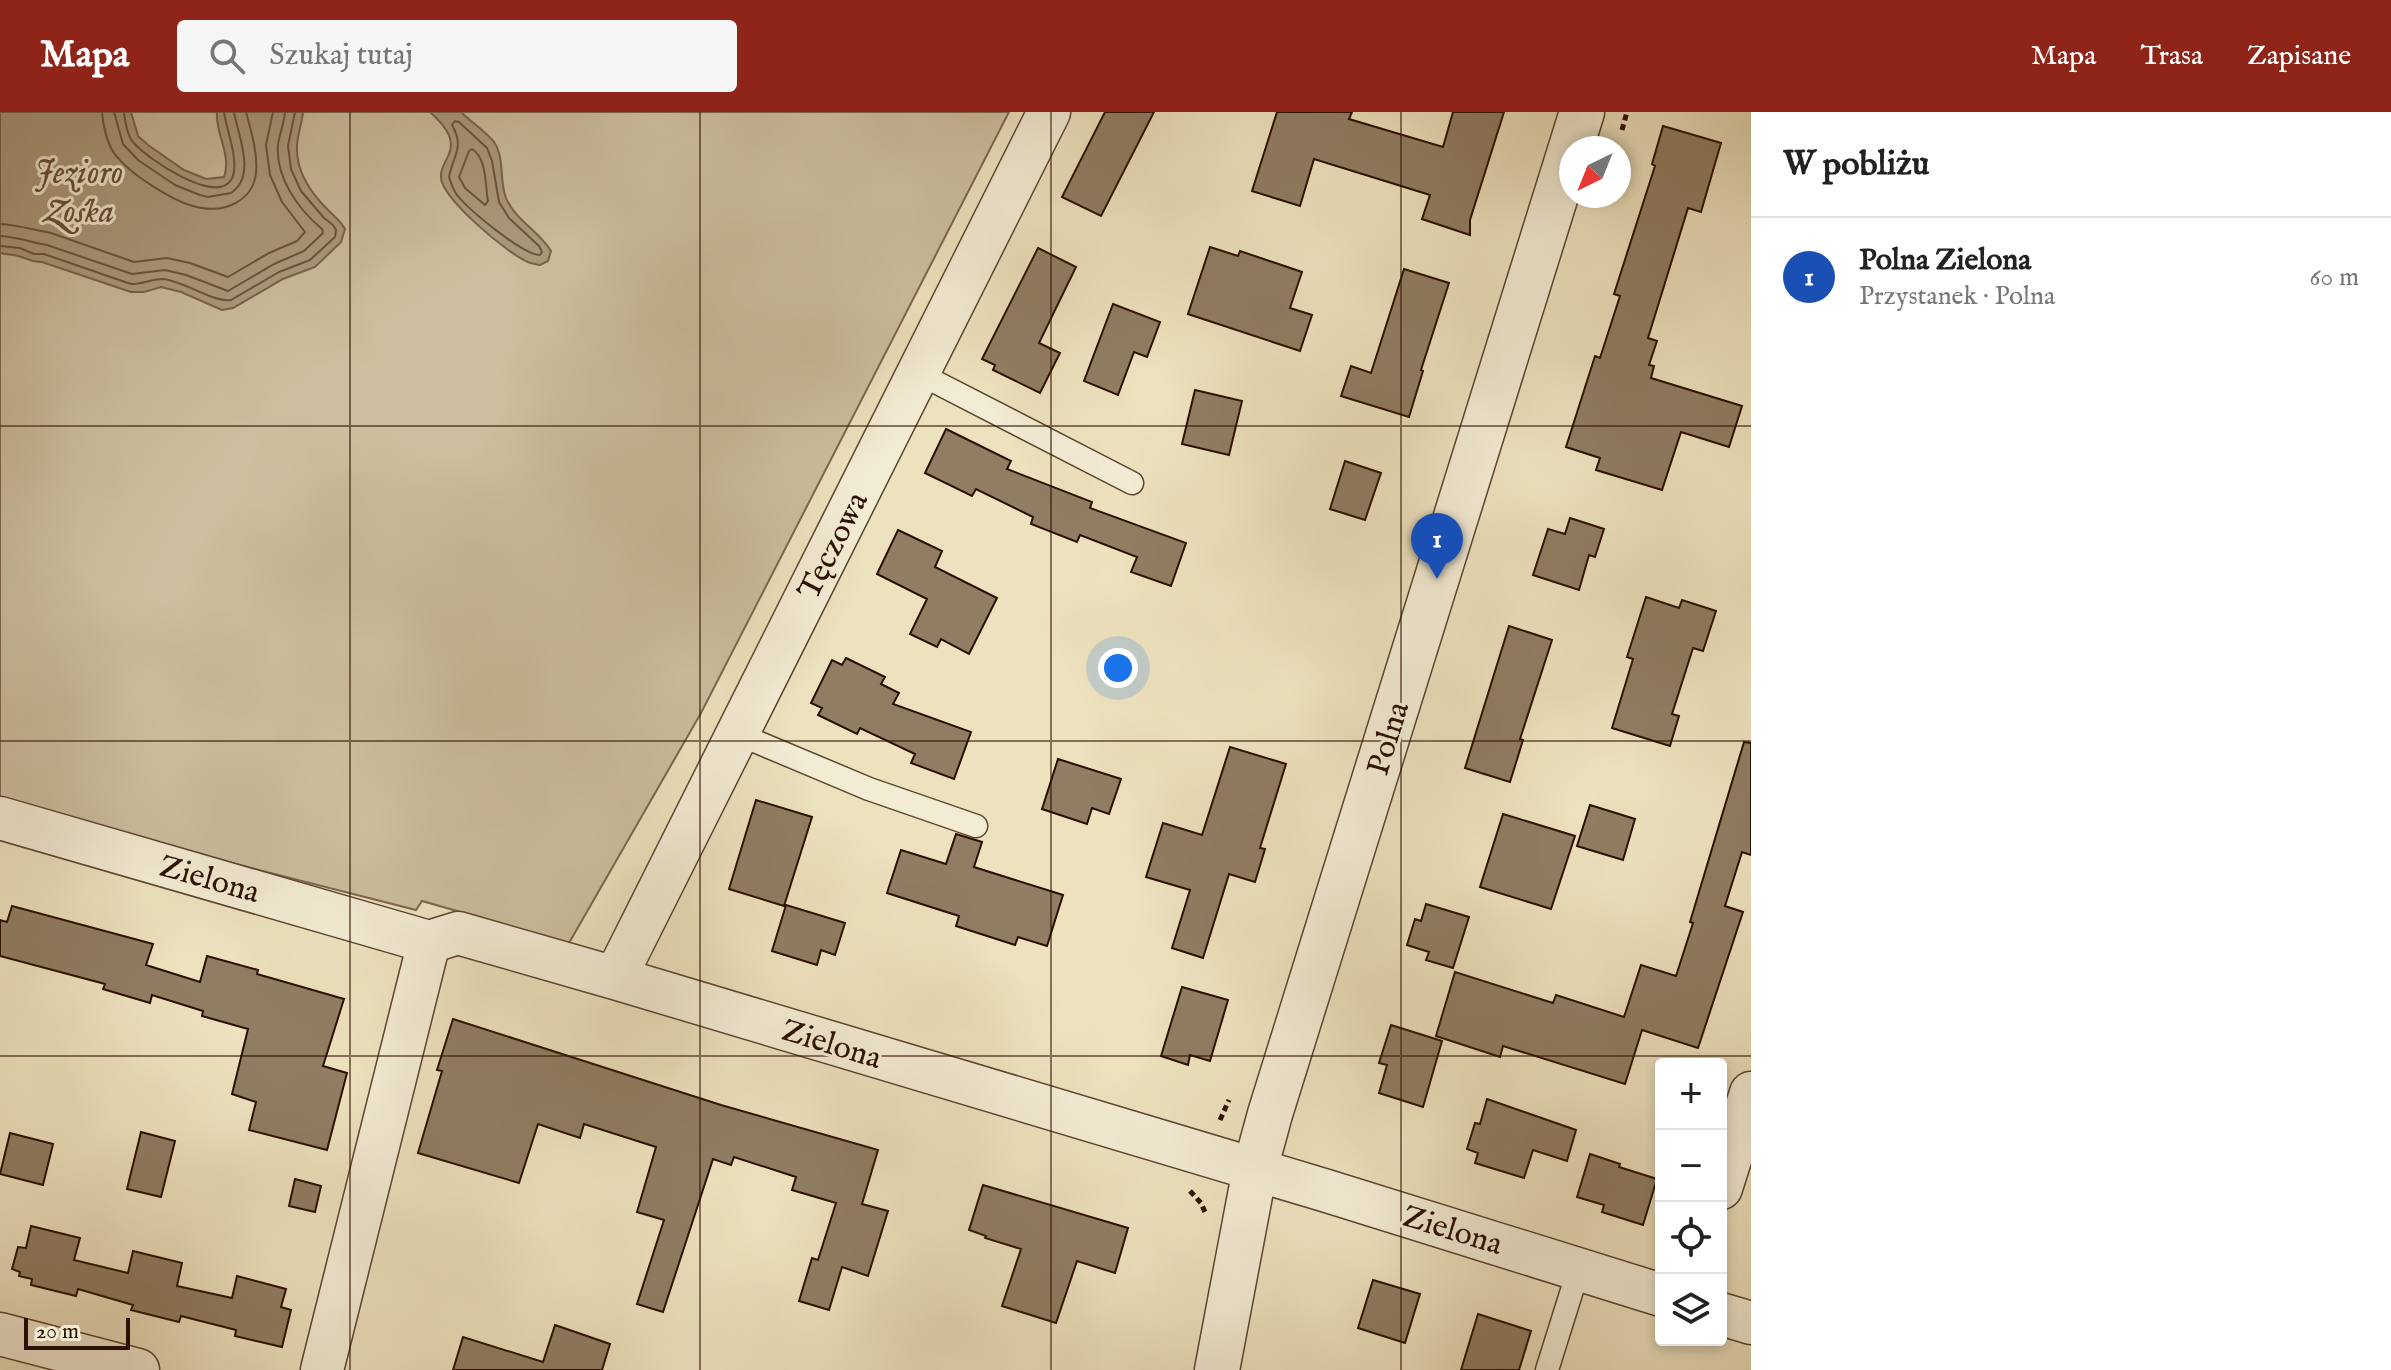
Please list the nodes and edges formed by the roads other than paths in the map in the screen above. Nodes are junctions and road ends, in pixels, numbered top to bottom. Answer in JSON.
{"nodes":[{"id":1,"x":1049,"y":112,"type":"edge"},
{"id":2,"x":1582,"y":112,"type":"edge"},
{"id":3,"x":918,"y":373,"type":"junction"},
{"id":4,"x":1132,"y":483,"type":"dead end"},
{"id":5,"x":738,"y":734,"type":"junction"},
{"id":6,"x":0,"y":818,"type":"edge"},
{"id":7,"x":976,"y":826,"type":"dead end"},
{"id":8,"x":429,"y":942,"type":"junction"},
{"id":9,"x":615,"y":978,"type":"junction"},
{"id":10,"x":1751,"y":1093,"type":"edge"},
{"id":11,"x":1255,"y":1169,"type":"junction"},
{"id":12,"x":1727,"y":1169,"type":"edge"},
{"id":13,"x":1579,"y":1268,"type":"junction"},
{"id":14,"x":1655,"y":1293,"type":"edge"},
{"id":15,"x":1727,"y":1316,"type":"edge"},
{"id":16,"x":1751,"y":1323,"type":"edge"},
{"id":17,"x":1,"y":1340,"type":"edge"},
{"id":18,"x":138,"y":1370,"type":"edge"},
{"id":19,"x":322,"y":1370,"type":"edge"},
{"id":20,"x":1217,"y":1370,"type":"edge"},
{"id":21,"x":1547,"y":1370,"type":"edge"}],
"edges":[{"from":1,"to":3,"type":"street","name":"Tęczowa"},
{"from":2,"to":11,"type":"street","name":"Polna"},
{"from":3,"to":4,"type":"lane"},
{"from":3,"to":5,"type":"street","name":"Tęczowa"},
{"from":5,"to":7,"type":"lane"},
{"from":5,"to":9,"type":"street","name":"Tęczowa"},
{"from":6,"to":8,"type":"street","name":"Zielona"},
{"from":8,"to":9,"type":"street","name":"Zielona"},
{"from":8,"to":19,"type":"street"},
{"from":9,"to":11,"type":"street","name":"Zielona"},
{"from":10,"to":12,"type":"street"},
{"from":11,"to":13,"type":"street","name":"Zielona"},
{"from":11,"to":20,"type":"street","name":"Polna"},
{"from":13,"to":14,"type":"street","name":"Zielona"},
{"from":13,"to":21,"type":"lane"},
{"from":15,"to":16,"type":"street"},
{"from":17,"to":18,"type":"street"}]}
